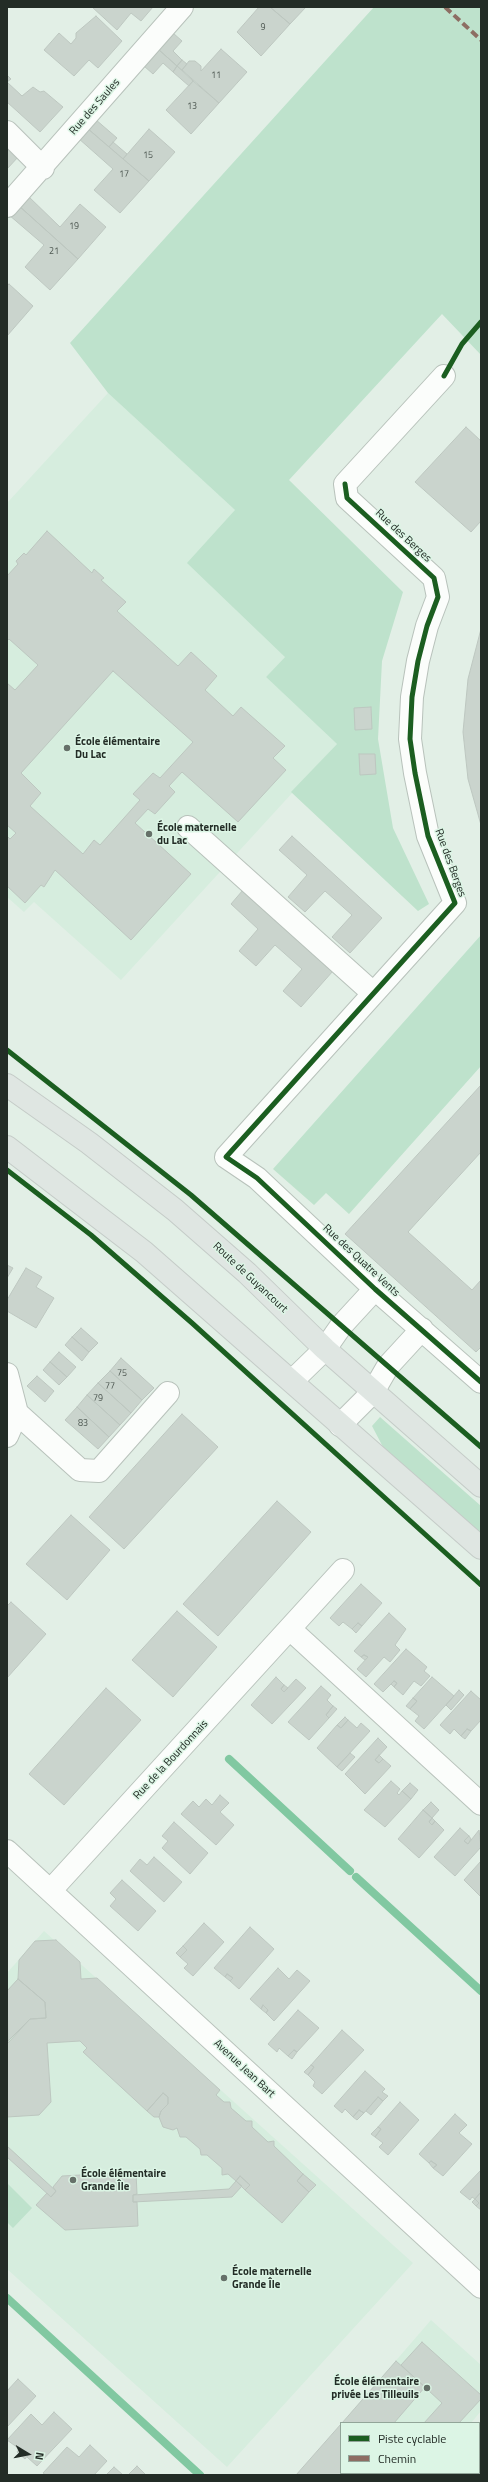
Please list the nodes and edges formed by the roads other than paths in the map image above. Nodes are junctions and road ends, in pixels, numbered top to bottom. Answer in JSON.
{"nodes":[{"id":1,"x":182,"y":7,"type":"edge"},
{"id":2,"x":7,"y":132,"type":"edge"},
{"id":3,"x":43,"y":168,"type":"junction"},
{"id":4,"x":7,"y":206,"type":"edge"},
{"id":5,"x":444,"y":376,"type":"dead end"},
{"id":6,"x":188,"y":827,"type":"dead end"},
{"id":7,"x":373,"y":993,"type":"junction"},
{"id":8,"x":7,"y":1085,"type":"edge"},
{"id":9,"x":7,"y":1147,"type":"edge"},
{"id":10,"x":226,"y":1157,"type":"joint"},
{"id":11,"x":375,"y":1289,"type":"junction"},
{"id":12,"x":422,"y":1329,"type":"junction"},
{"id":13,"x":325,"y":1350,"type":"junction"},
{"id":14,"x":7,"y":1374,"type":"edge"},
{"id":15,"x":292,"y":1381,"type":"junction"},
{"id":16,"x":481,"y":1382,"type":"edge"},
{"id":17,"x":373,"y":1392,"type":"junction"},
{"id":18,"x":168,"y":1393,"type":"dead end"},
{"id":19,"x":17,"y":1413,"type":"junction"},
{"id":20,"x":340,"y":1425,"type":"junction"},
{"id":21,"x":7,"y":1436,"type":"edge"},
{"id":22,"x":481,"y":1486,"type":"edge"},
{"id":23,"x":481,"y":1548,"type":"edge"},
{"id":24,"x":343,"y":1570,"type":"dead end"},
{"id":25,"x":291,"y":1630,"type":"junction"},
{"id":26,"x":481,"y":1804,"type":"edge"},
{"id":27,"x":7,"y":1851,"type":"edge"},
{"id":28,"x":51,"y":1890,"type":"junction"},
{"id":29,"x":481,"y":2287,"type":"edge"}],
"edges":[{"from":1,"to":3,"type":"street","name":"Rue des Saules"},
{"from":2,"to":3,"type":"street"},
{"from":3,"to":4,"type":"street","name":"Rue des Saules"},
{"from":5,"to":7,"type":"street","name":"Rue des Berges"},
{"from":6,"to":7,"type":"street"},
{"from":7,"to":10,"type":"street","name":"Rue des Berges"},
{"from":8,"to":13,"type":"main road","name":"Route de Guyancourt"},
{"from":9,"to":15,"type":"main road"},
{"from":10,"to":11,"type":"street","name":"Rue des Quatre Vents"},
{"from":11,"to":12,"type":"street","name":"Rue des Quatre Vents"},
{"from":11,"to":13,"type":"street","name":"Rue des Quatre Vents"},
{"from":12,"to":16,"type":"street","name":"Rue des Quatre Vents"},
{"from":12,"to":17,"type":"street"},
{"from":13,"to":15,"type":"street","name":"Rue des Quatre Vents"},
{"from":13,"to":17,"type":"main road","name":"Route de Guyancourt"},
{"from":14,"to":19,"type":"street"},
{"from":15,"to":20,"type":"main road"},
{"from":17,"to":20,"type":"street"},
{"from":17,"to":22,"type":"main road","name":"Route de Guyancourt"},
{"from":18,"to":19,"type":"street"},
{"from":19,"to":21,"type":"street"},
{"from":20,"to":23,"type":"main road"},
{"from":24,"to":25,"type":"street","name":"Rue de la Bourdonnais"},
{"from":25,"to":26,"type":"street"},
{"from":25,"to":28,"type":"street","name":"Rue de la Bourdonnais"},
{"from":27,"to":28,"type":"street","name":"Avenue Jean Bart"},
{"from":28,"to":29,"type":"street","name":"Avenue Jean Bart"}]}
